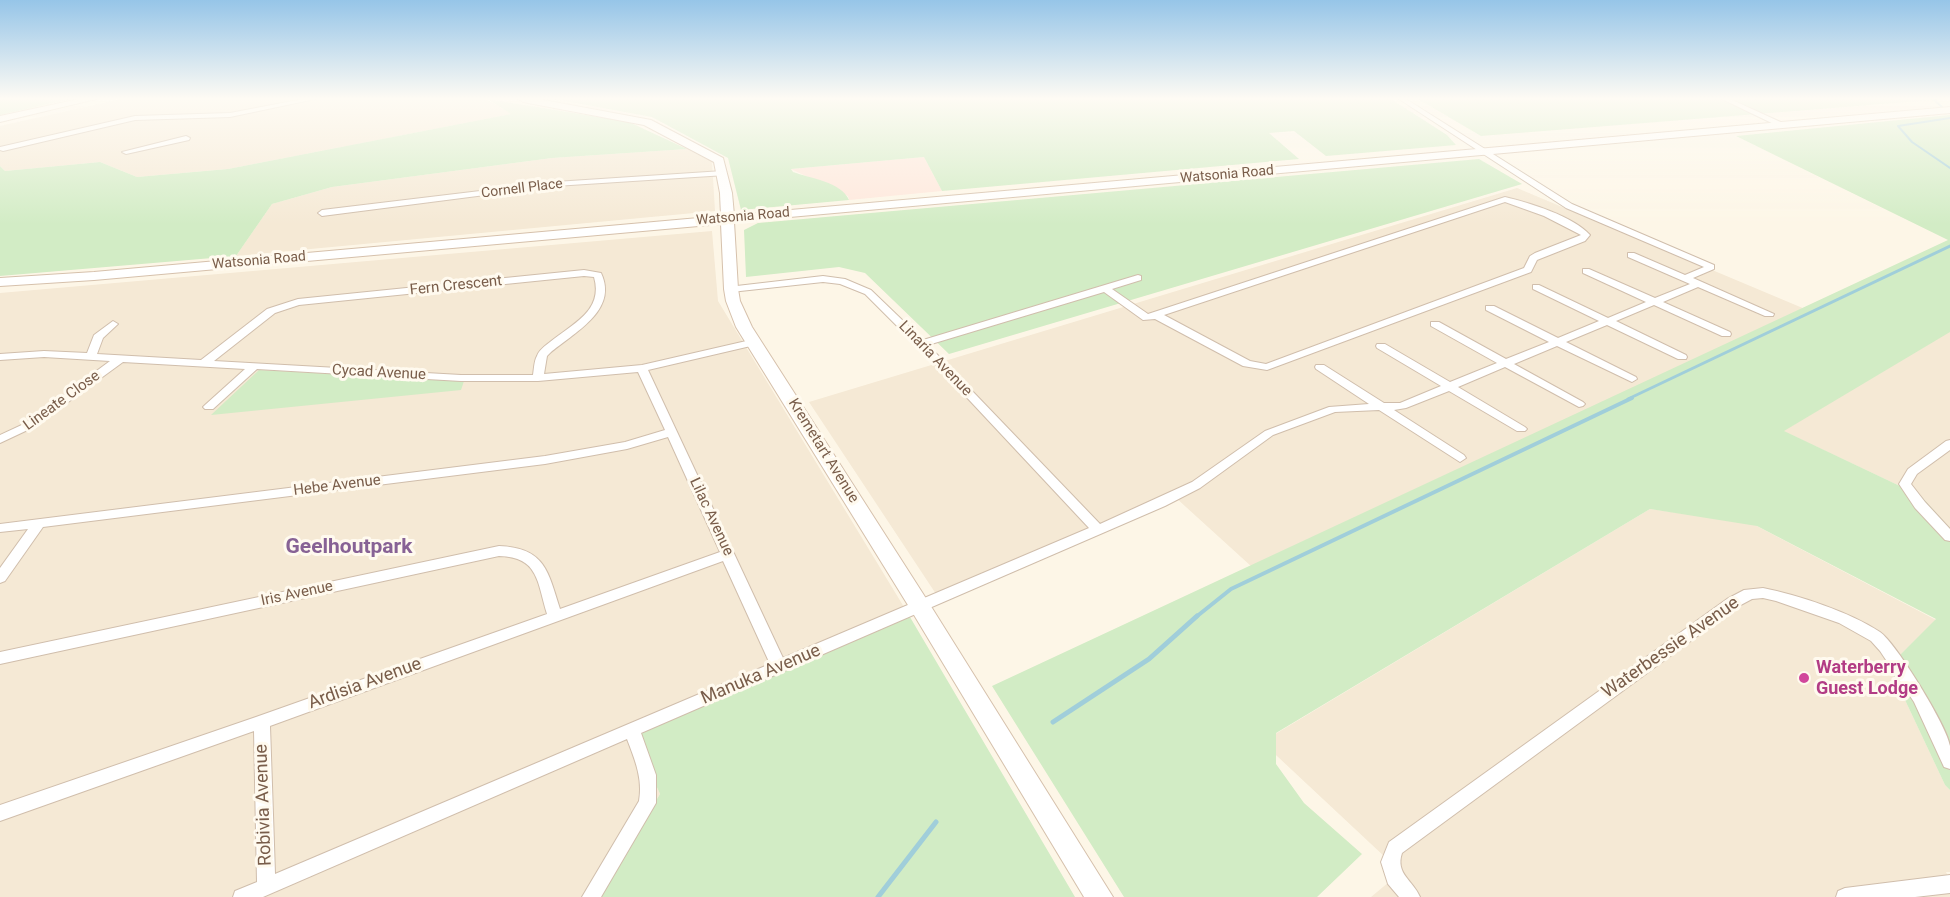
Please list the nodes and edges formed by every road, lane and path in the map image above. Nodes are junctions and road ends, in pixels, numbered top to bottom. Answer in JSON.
{"nodes":[{"id":1,"x":38,"y":141,"type":"edge"},
{"id":2,"x":162,"y":141,"type":"edge"},
{"id":3,"x":683,"y":141,"type":"edge"},
{"id":4,"x":1470,"y":141,"type":"edge"},
{"id":5,"x":1611,"y":141,"type":"edge"},
{"id":6,"x":3,"y":149,"type":"dead end"},
{"id":7,"x":1486,"y":151,"type":"junction"},
{"id":8,"x":126,"y":152,"type":"dead end"},
{"id":9,"x":723,"y":173,"type":"junction"},
{"id":10,"x":322,"y":213,"type":"dead end"},
{"id":11,"x":727,"y":218,"type":"junction"},
{"id":12,"x":1631,"y":255,"type":"dead end"},
{"id":13,"x":1586,"y":271,"type":"dead end"},
{"id":14,"x":1138,"y":278,"type":"dead end"},
{"id":15,"x":1686,"y":278,"type":"junction"},
{"id":16,"x":0,"y":282,"type":"edge"},
{"id":17,"x":1698,"y":284,"type":"junction"},
{"id":18,"x":1536,"y":287,"type":"dead end"},
{"id":19,"x":1105,"y":288,"type":"junction"},
{"id":20,"x":731,"y":289,"type":"junction"},
{"id":21,"x":1654,"y":302,"type":"junction"},
{"id":22,"x":1490,"y":308,"type":"dead end"},
{"id":23,"x":1769,"y":314,"type":"dead end"},
{"id":24,"x":1156,"y":315,"type":"junction"},
{"id":25,"x":1608,"y":321,"type":"junction"},
{"id":26,"x":113,"y":324,"type":"dead end"},
{"id":27,"x":1435,"y":324,"type":"dead end"},
{"id":28,"x":1726,"y":334,"type":"dead end"},
{"id":29,"x":1558,"y":341,"type":"junction"},
{"id":30,"x":755,"y":342,"type":"junction"},
{"id":31,"x":921,"y":344,"type":"junction"},
{"id":32,"x":1380,"y":346,"type":"dead end"},
{"id":33,"x":91,"y":356,"type":"junction"},
{"id":34,"x":0,"y":357,"type":"edge"},
{"id":35,"x":1682,"y":357,"type":"dead end"},
{"id":36,"x":121,"y":358,"type":"junction"},
{"id":37,"x":204,"y":363,"type":"junction"},
{"id":38,"x":1505,"y":363,"type":"junction"},
{"id":39,"x":254,"y":366,"type":"junction"},
{"id":40,"x":1320,"y":367,"type":"dead end"},
{"id":41,"x":642,"y":368,"type":"junction"},
{"id":42,"x":538,"y":378,"type":"junction"},
{"id":43,"x":1632,"y":379,"type":"dead end"},
{"id":44,"x":1449,"y":386,"type":"junction"},
{"id":45,"x":1579,"y":404,"type":"dead end"},
{"id":46,"x":209,"y":407,"type":"dead end"},
{"id":47,"x":1383,"y":408,"type":"junction"},
{"id":48,"x":1521,"y":429,"type":"dead end"},
{"id":49,"x":672,"y":432,"type":"junction"},
{"id":50,"x":0,"y":439,"type":"edge"},
{"id":51,"x":1950,"y":444,"type":"edge"},
{"id":52,"x":1460,"y":458,"type":"dead end"},
{"id":53,"x":39,"y":524,"type":"junction"},
{"id":54,"x":0,"y":528,"type":"edge"},
{"id":55,"x":1098,"y":530,"type":"junction"},
{"id":56,"x":1950,"y":537,"type":"edge"},
{"id":57,"x":728,"y":554,"type":"junction"},
{"id":58,"x":0,"y":578,"type":"edge"},
{"id":59,"x":919,"y":605,"type":"junction"},
{"id":60,"x":555,"y":615,"type":"junction"},
{"id":61,"x":0,"y":658,"type":"edge"},
{"id":62,"x":779,"y":667,"type":"junction"},
{"id":63,"x":262,"y":722,"type":"junction"},
{"id":64,"x":632,"y":731,"type":"junction"},
{"id":65,"x":1950,"y":762,"type":"edge"},
{"id":66,"x":0,"y":813,"type":"edge"},
{"id":67,"x":1950,"y":884,"type":"edge"},
{"id":68,"x":266,"y":887,"type":"junction"},
{"id":69,"x":242,"y":897,"type":"edge"},
{"id":70,"x":591,"y":897,"type":"edge"},
{"id":71,"x":1099,"y":897,"type":"edge"},
{"id":72,"x":1411,"y":897,"type":"edge"},
{"id":73,"x":1845,"y":897,"type":"edge"}],
"edges":[{"from":1,"to":6,"type":"street"},
{"from":2,"to":8,"type":"street"},
{"from":3,"to":9,"type":"main road"},
{"from":4,"to":7,"type":"street"},
{"from":5,"to":7,"type":"main road","name":"Watsonia Road"},
{"from":7,"to":11,"type":"main road","name":"Watsonia Road"},
{"from":7,"to":15,"type":"street"},
{"from":9,"to":10,"type":"street","name":"Cornell Place"},
{"from":9,"to":11,"type":"main road","name":"Kremetart Avenue"},
{"from":11,"to":16,"type":"main road","name":"Watsonia Road"},
{"from":11,"to":20,"type":"main road","name":"Kremetart Avenue"},
{"from":12,"to":15,"type":"street"},
{"from":13,"to":21,"type":"street"},
{"from":14,"to":19,"type":"street"},
{"from":15,"to":17,"type":"street"},
{"from":17,"to":21,"type":"street","name":"Manuka Avenue"},
{"from":17,"to":23,"type":"street"},
{"from":18,"to":25,"type":"street"},
{"from":19,"to":24,"type":"street"},
{"from":19,"to":31,"type":"street"},
{"from":20,"to":30,"type":"main road","name":"Kremetart Avenue"},
{"from":20,"to":31,"type":"street","name":"Linaria Avenue"},
{"from":21,"to":25,"type":"street","name":"Manuka Avenue"},
{"from":21,"to":28,"type":"street"},
{"from":22,"to":29,"type":"street"},
{"from":24,"to":24,"type":"street"},
{"from":25,"to":29,"type":"street","name":"Manuka Avenue"},
{"from":25,"to":35,"type":"street"},
{"from":26,"to":33,"type":"street"},
{"from":27,"to":38,"type":"street"},
{"from":29,"to":38,"type":"street","name":"Manuka Avenue"},
{"from":29,"to":43,"type":"street"},
{"from":30,"to":41,"type":"street","name":"Cycad Avenue"},
{"from":30,"to":59,"type":"main road","name":"Kremetart Avenue"},
{"from":31,"to":55,"type":"street","name":"Linaria Avenue"},
{"from":32,"to":44,"type":"street"},
{"from":33,"to":34,"type":"street","name":"Cycad Avenue"},
{"from":33,"to":36,"type":"street","name":"Cycad Avenue"},
{"from":36,"to":37,"type":"street","name":"Cycad Avenue"},
{"from":36,"to":50,"type":"street","name":"Lineate Close"},
{"from":37,"to":39,"type":"street","name":"Cycad Avenue"},
{"from":37,"to":42,"type":"street","name":"Fern Crescent"},
{"from":38,"to":44,"type":"street","name":"Manuka Avenue"},
{"from":38,"to":45,"type":"street"},
{"from":39,"to":42,"type":"street","name":"Cycad Avenue"},
{"from":39,"to":46,"type":"street"},
{"from":40,"to":47,"type":"street"},
{"from":41,"to":42,"type":"street","name":"Cycad Avenue"},
{"from":41,"to":49,"type":"street","name":"Lilac Avenue"},
{"from":44,"to":47,"type":"street","name":"Manuka Avenue"},
{"from":44,"to":48,"type":"street"},
{"from":47,"to":52,"type":"street"},
{"from":47,"to":55,"type":"street","name":"Manuka Avenue"},
{"from":49,"to":53,"type":"street","name":"Hebe Avenue"},
{"from":49,"to":57,"type":"street","name":"Lilac Avenue"},
{"from":51,"to":56,"type":"street"},
{"from":53,"to":54,"type":"street","name":"Hebe Avenue"},
{"from":53,"to":58,"type":"street"},
{"from":55,"to":59,"type":"street","name":"Manuka Avenue"},
{"from":57,"to":60,"type":"street","name":"Ardisia Avenue"},
{"from":57,"to":62,"type":"street","name":"Lilac Avenue"},
{"from":59,"to":62,"type":"street","name":"Manuka Avenue"},
{"from":59,"to":71,"type":"main road","name":"Kremetart Avenue"},
{"from":60,"to":61,"type":"street","name":"Iris Avenue"},
{"from":60,"to":63,"type":"street","name":"Ardisia Avenue"},
{"from":62,"to":64,"type":"street","name":"Manuka Avenue"},
{"from":63,"to":66,"type":"street","name":"Ardisia Avenue"},
{"from":63,"to":68,"type":"street","name":"Robivia Avenue"},
{"from":64,"to":68,"type":"street","name":"Manuka Avenue"},
{"from":64,"to":70,"type":"street"},
{"from":65,"to":72,"type":"street","name":"Waterbessie Avenue"},
{"from":67,"to":73,"type":"street"},
{"from":68,"to":69,"type":"street","name":"Manuka Avenue"}]}
